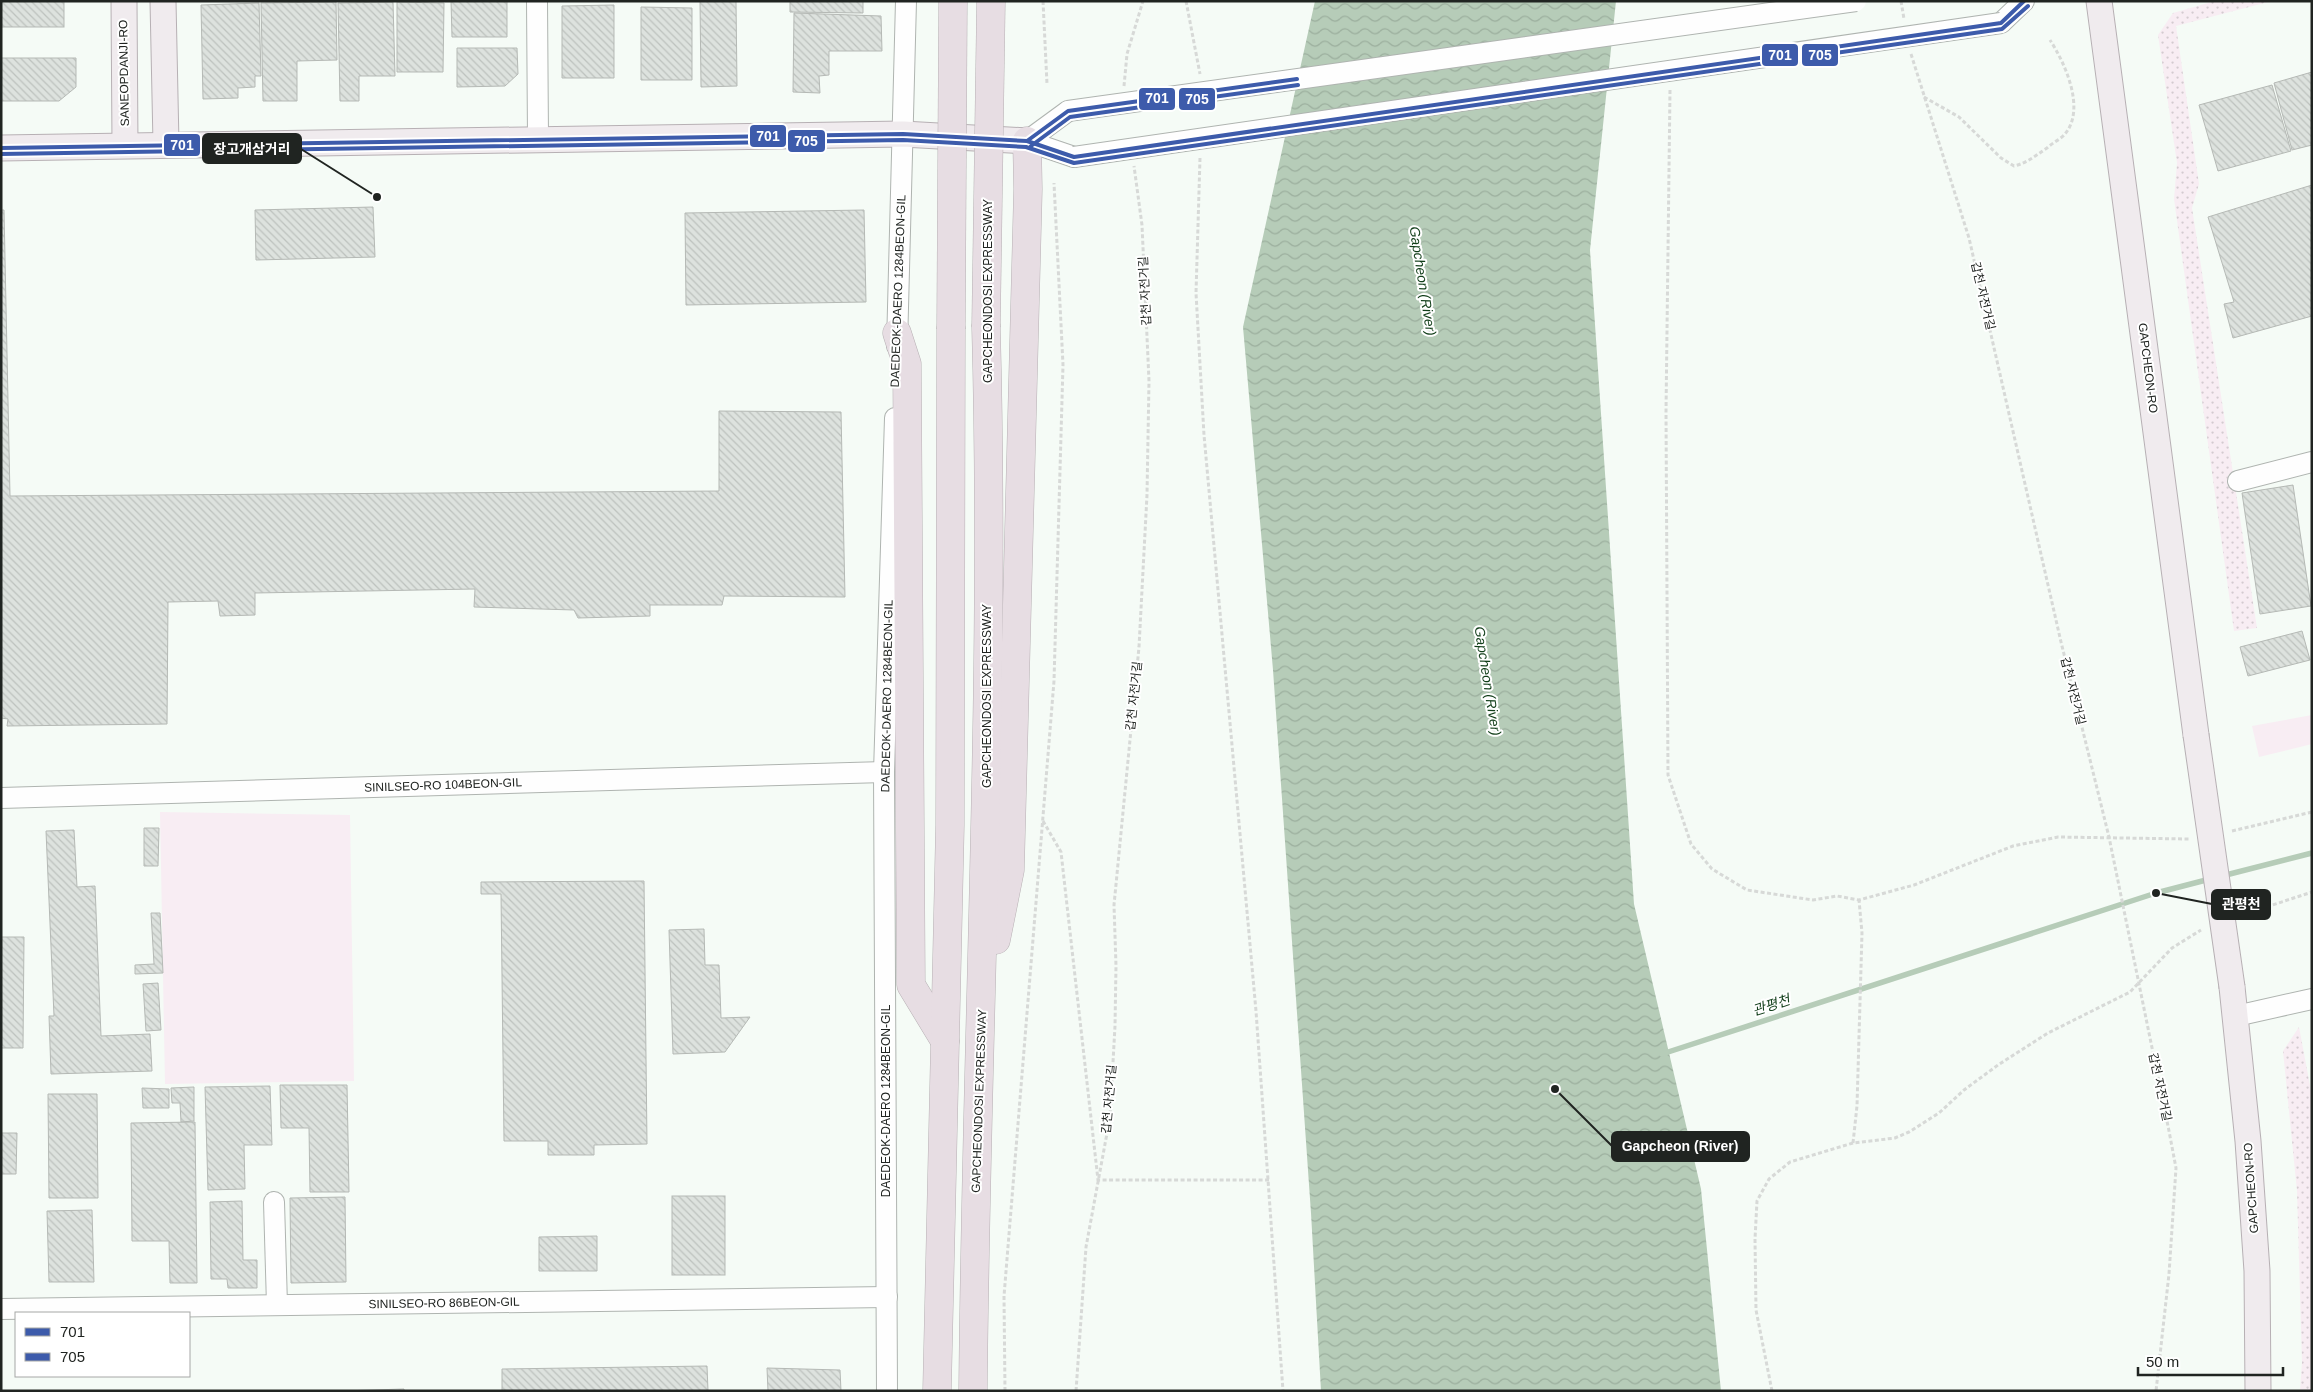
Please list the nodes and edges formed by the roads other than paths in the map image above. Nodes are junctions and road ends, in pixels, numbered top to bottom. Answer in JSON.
{"nodes":[{"id":1,"x":124,"y":1,"type":"edge"},
{"id":2,"x":163,"y":1,"type":"edge"},
{"id":3,"x":537,"y":1,"type":"edge"},
{"id":4,"x":906,"y":1,"type":"edge"},
{"id":5,"x":952,"y":1,"type":"edge"},
{"id":6,"x":992,"y":1,"type":"edge"},
{"id":7,"x":1856,"y":1,"type":"edge"},
{"id":8,"x":2024,"y":1,"type":"edge"},
{"id":9,"x":2099,"y":1,"type":"edge"},
{"id":10,"x":902,"y":134,"type":"junction"},
{"id":11,"x":538,"y":138,"type":"junction"},
{"id":12,"x":1027,"y":141,"type":"junction"},
{"id":13,"x":166,"y":144,"type":"junction"},
{"id":14,"x":125,"y":145,"type":"junction"},
{"id":15,"x":1,"y":148,"type":"edge"},
{"id":16,"x":897,"y":333,"type":"junction"},
{"id":17,"x":2312,"y":462,"type":"edge"},
{"id":18,"x":2238,"y":481,"type":"dead end"},
{"id":19,"x":884,"y":772,"type":"junction"},
{"id":20,"x":1,"y":798,"type":"edge"},
{"id":21,"x":2312,"y":999,"type":"edge"},
{"id":22,"x":981,"y":1010,"type":"junction"},
{"id":23,"x":2236,"y":1016,"type":"junction"},
{"id":24,"x":945,"y":1041,"type":"junction"},
{"id":25,"x":274,"y":1202,"type":"dead end"},
{"id":26,"x":887,"y":1297,"type":"junction"},
{"id":27,"x":277,"y":1305,"type":"junction"},
{"id":28,"x":1,"y":1309,"type":"edge"},
{"id":29,"x":887,"y":1391,"type":"edge"},
{"id":30,"x":937,"y":1391,"type":"edge"},
{"id":31,"x":973,"y":1391,"type":"edge"},
{"id":32,"x":2258,"y":1391,"type":"edge"}],
"edges":[{"from":1,"to":14,"type":"main road","name":"SANEOPDANJI-RO"},
{"from":2,"to":13,"type":"main road"},
{"from":3,"to":11,"type":"street"},
{"from":4,"to":10,"type":"street","name":"DAEDEOK-DAERO 1284BEON-GIL"},
{"from":5,"to":24,"type":"highway","bridge":true},
{"from":6,"to":22,"type":"highway","name":"GAPCHEONDOSI EXPRESSWAY","bridge":true},
{"from":7,"to":12,"type":"street","bridge":true},
{"from":8,"to":12,"type":"street","bridge":true},
{"from":9,"to":23,"type":"main road","name":"GAPCHEON-RO","bridge":true},
{"from":10,"to":11,"type":"main road"},
{"from":10,"to":12,"type":"main road"},
{"from":10,"to":16,"type":"street","name":"DAEDEOK-DAERO 1284BEON-GIL"},
{"from":11,"to":13,"type":"main road"},
{"from":12,"to":22,"type":"highway"},
{"from":13,"to":14,"type":"main road"},
{"from":14,"to":15,"type":"main road"},
{"from":16,"to":19,"type":"street","name":"DAEDEOK-DAERO 1284BEON-GIL"},
{"from":16,"to":24,"type":"highway"},
{"from":17,"to":18,"type":"street"},
{"from":19,"to":20,"type":"street","name":"SINILSEO-RO 104BEON-GIL"},
{"from":19,"to":26,"type":"street","name":"DAEDEOK-DAERO 1284BEON-GIL"},
{"from":21,"to":23,"type":"street"},
{"from":22,"to":31,"type":"highway","name":"GAPCHEONDOSI EXPRESSWAY"},
{"from":23,"to":32,"type":"main road","name":"GAPCHEON-RO"},
{"from":24,"to":30,"type":"highway"},
{"from":25,"to":27,"type":"street"},
{"from":26,"to":27,"type":"street","name":"SINILSEO-RO 86BEON-GIL"},
{"from":26,"to":29,"type":"street","name":"DAEDEOK-DAERO 1284BEON-GIL"},
{"from":27,"to":28,"type":"street","name":"SINILSEO-RO 86BEON-GIL"}]}
